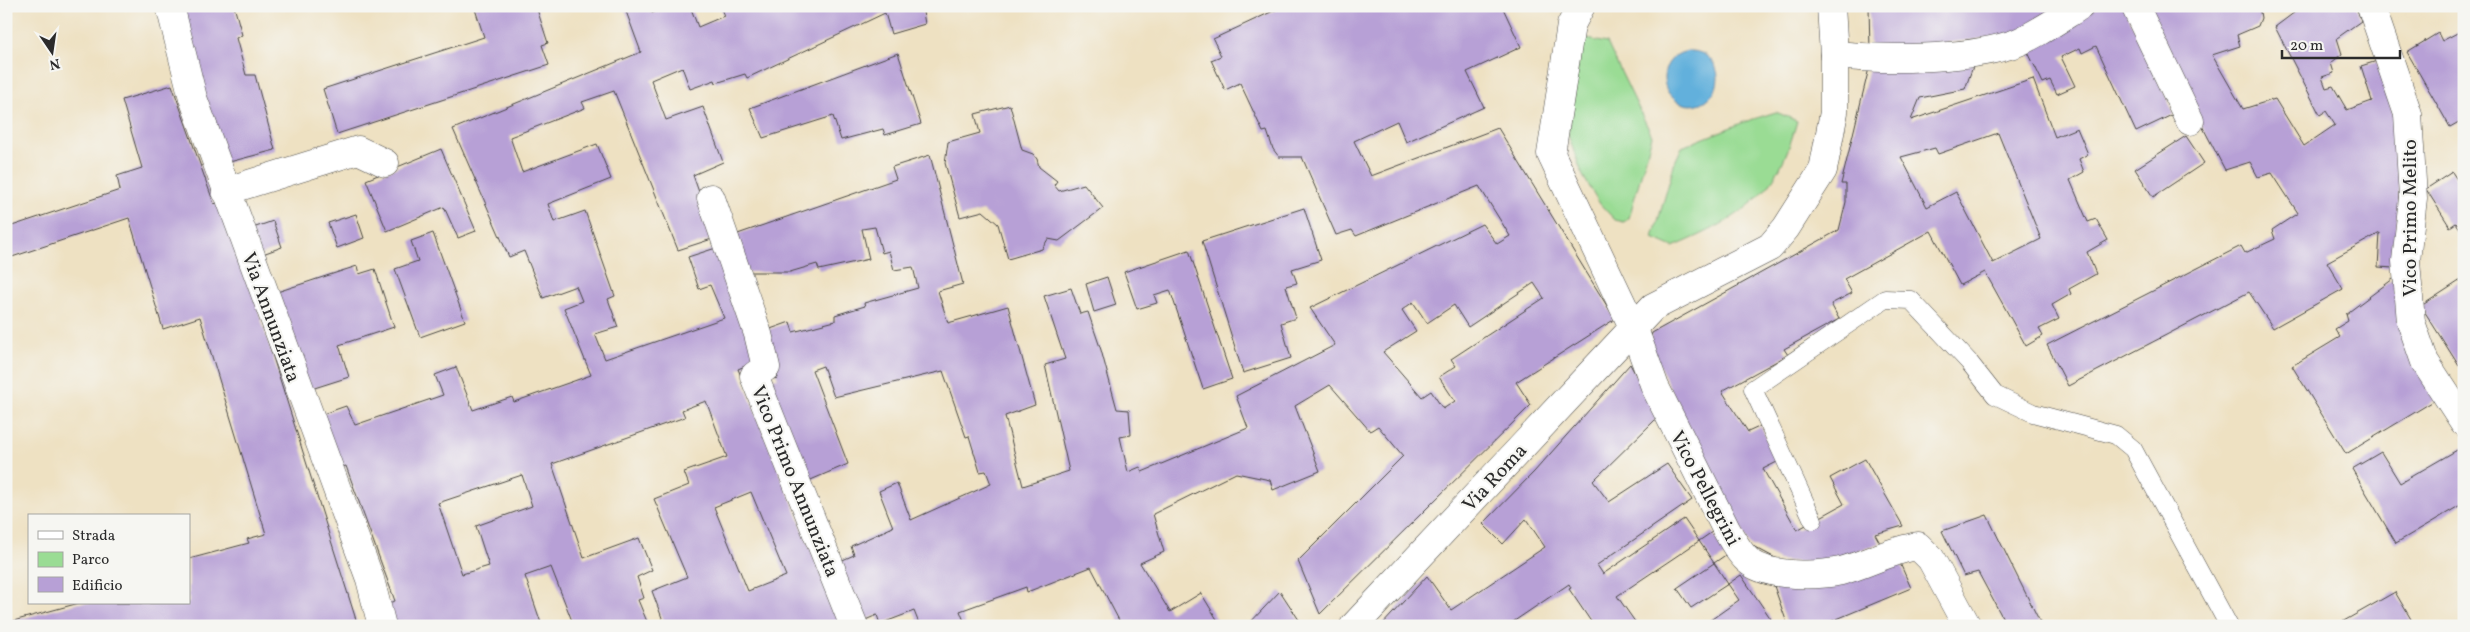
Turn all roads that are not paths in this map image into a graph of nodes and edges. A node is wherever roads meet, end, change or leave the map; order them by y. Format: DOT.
graph roads {
  1 [pos="170,6"];
  2 [pos="1581,6"];
  3 [pos="1832,6"];
  4 [pos="2080,6"];
  5 [pos="2135,6"];
  6 [pos="2371,6"];
  7 [pos="1834,55"];
  8 [pos="2190,121"];
  9 [pos="385,163"];
  10 [pos="226,191"];
  11 [pos="711,198"];
  12 [pos="1634,329"];
  13 [pos="2464,422"];
  14 [pos="1813,520"];
  15 [pos="382,626"];
  16 [pos="854,626"];
  17 [pos="1354,626"];
  18 [pos="1967,626"];
  19 [pos="2229,626"];
  1 -- 10 [label="street, Via Annunziata"];
  2 -- 12 [label="street, Vico Pellegrini"];
  3 -- 7 [label="street, Via Roma"];
  4 -- 7 [label="street"];
  5 -- 8 [label="street"];
  6 -- 13 [label="street, Vico Primo Melito"];
  7 -- 12 [label="street, Via Roma"];
  9 -- 10 [label="street"];
  10 -- 15 [label="street, Via Annunziata"];
  11 -- 16 [label="street, Vico Primo Annunziata"];
  12 -- 17 [label="street, Via Roma"];
  12 -- 18 [label="street, Vico Pellegrini"];
  14 -- 19 [label="lane"];
}
